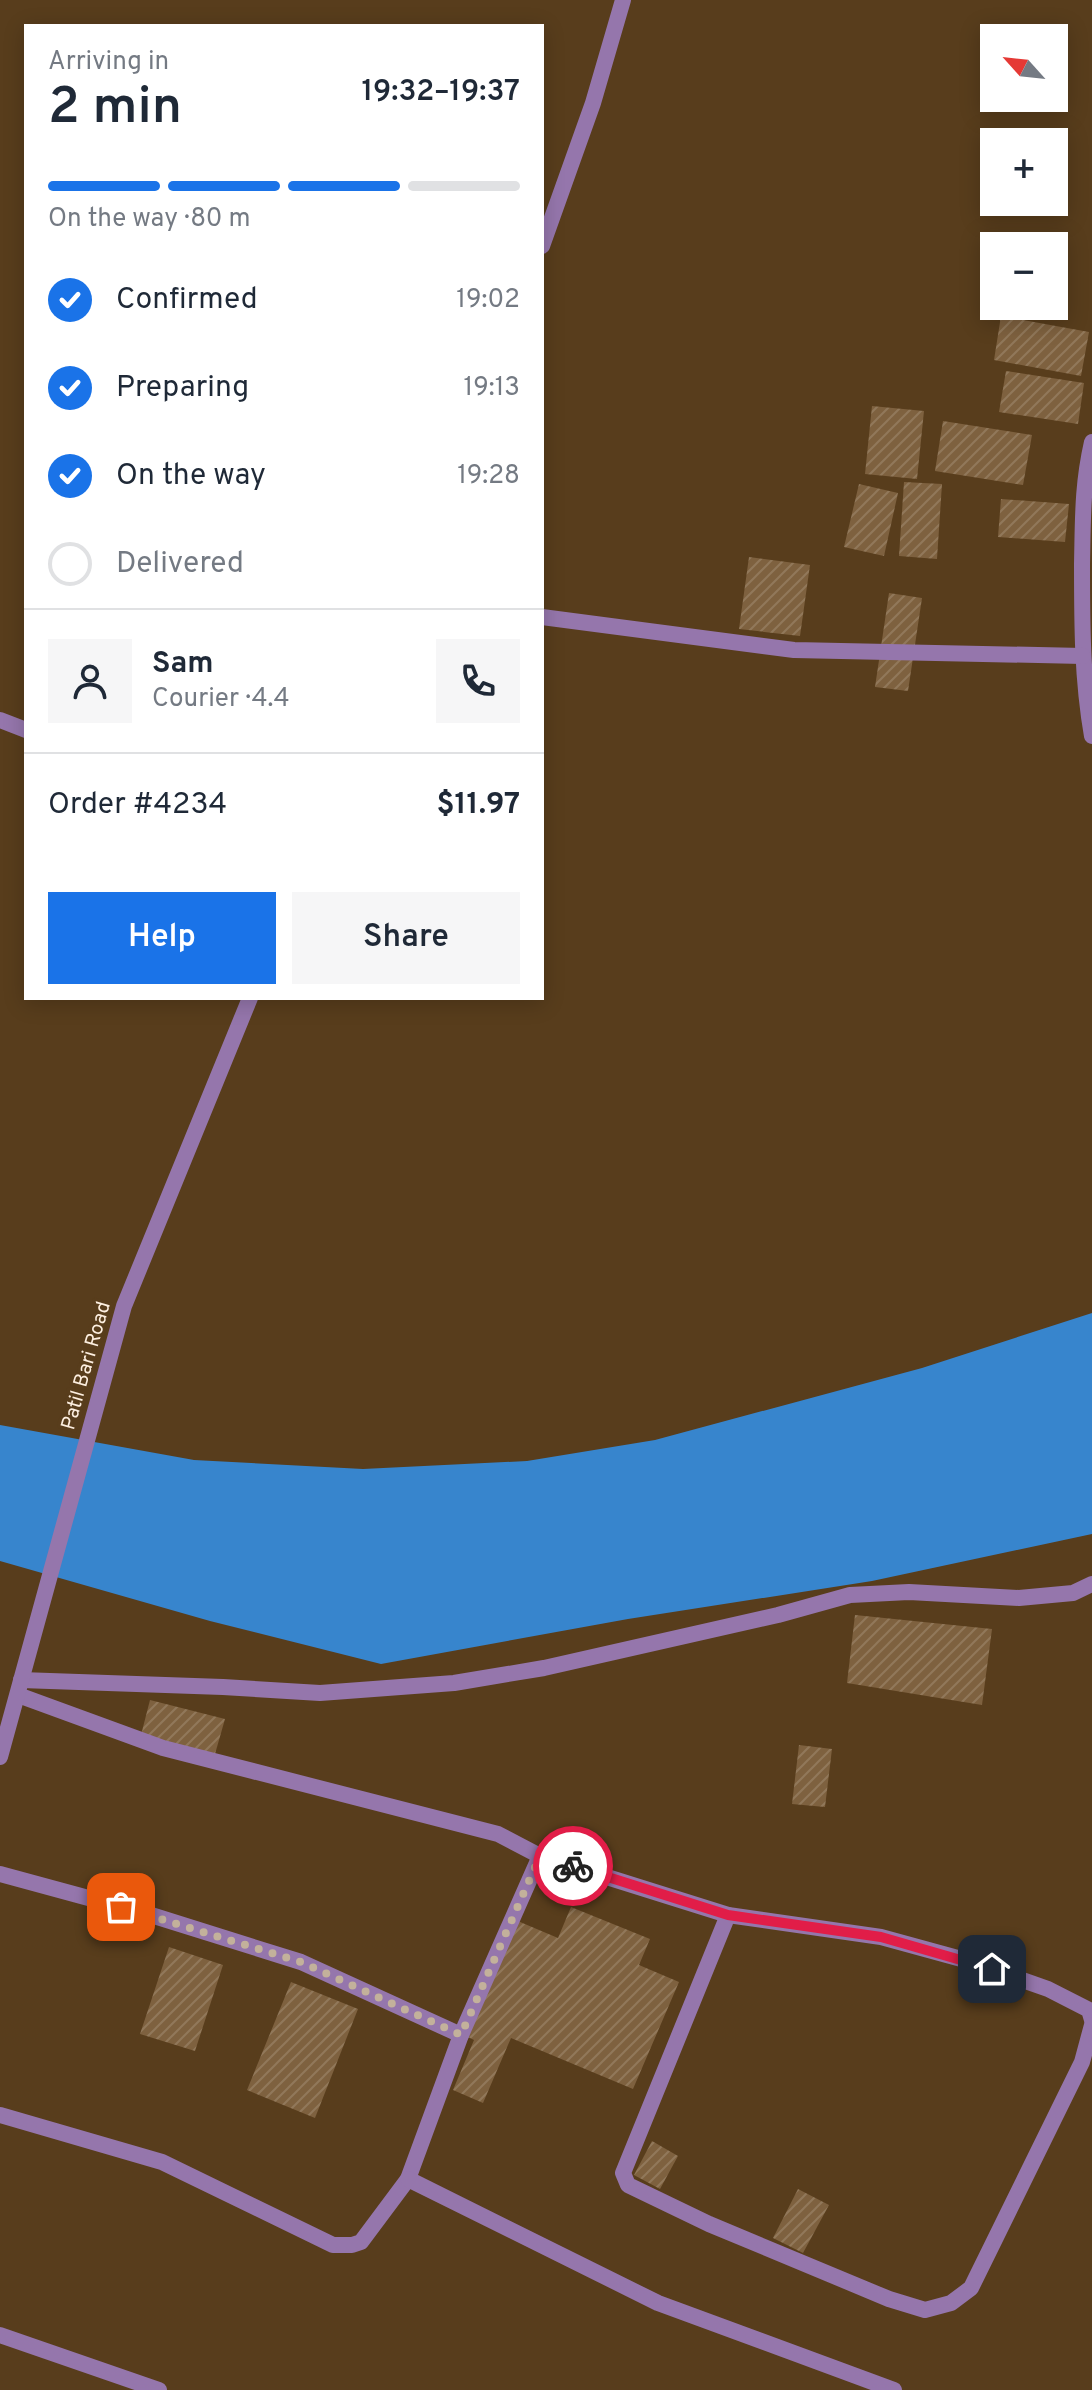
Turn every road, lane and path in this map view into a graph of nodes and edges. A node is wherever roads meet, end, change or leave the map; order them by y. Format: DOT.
graph roads {
  1 [pos="623,0"];
  2 [pos="544,240"];
  3 [pos="1092,442"];
  4 [pos="544,617"];
  5 [pos="1083,656"];
  6 [pos="0,720"];
  7 [pos="24,729"];
  8 [pos="1092,736"];
  9 [pos="249,1000"];
  10 [pos="1092,1584"];
  11 [pos="19,1688"];
  12 [pos="4,1728"];
  13 [pos="0,1757"];
  14 [pos="540,1856"];
  15 [pos="0,1874"];
  16 [pos="728,1915"];
  17 [pos="1092,2022"];
  18 [pos="461,2035"];
  19 [pos="0,2115"];
  20 [pos="408,2179"];
  21 [pos="0,2335"];
  22 [pos="159,2390"];
  23 [pos="894,2390"];
  1 -- 2 [label="street"];
  3 -- 5 [label="street"];
  4 -- 5 [label="street"];
  5 -- 8 [label="street"];
  6 -- 7 [label="street"];
  9 -- 11 [label="street, Patil Bari Road"];
  10 -- 11 [label="street"];
  11 -- 12 [label="street, Patil Bari Road"];
  11 -- 14 [label="street"];
  12 -- 13 [label="street, Patil Bari Road"];
  14 -- 16 [label="street"];
  14 -- 18 [label="street"];
  15 -- 18 [label="street"];
  16 -- 17 [label="street"];
  16 -- 17 [label="street"];
  18 -- 20 [label="street"];
  19 -- 20 [label="street"];
  20 -- 23 [label="street"];
  21 -- 22 [label="street"];
}
